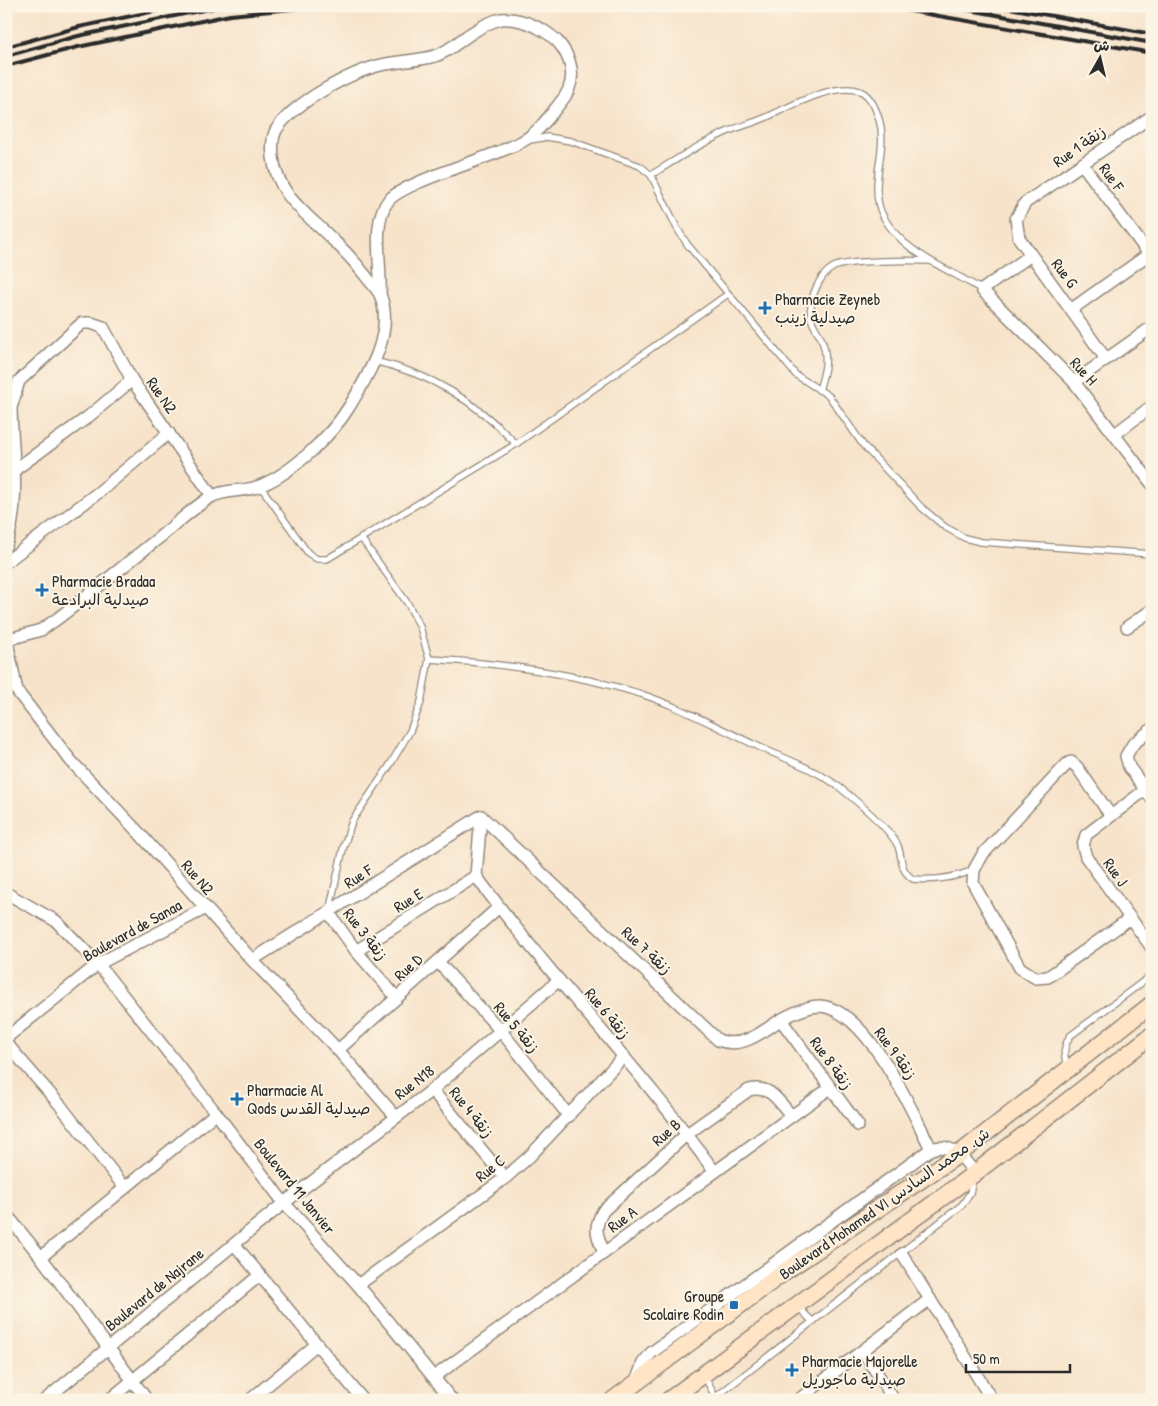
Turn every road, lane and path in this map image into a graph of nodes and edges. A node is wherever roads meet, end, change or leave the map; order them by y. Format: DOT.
graph roads {
  1 [pos="1152,116"];
  2 [pos="524,141"];
  3 [pos="1082,164"];
  4 [pos="651,175"];
  5 [pos="1025,203"];
  6 [pos="1031,255"];
  7 [pos="1151,255"];
  8 [pos="931,261"];
  9 [pos="982,290"];
  10 [pos="728,294"];
  11 [pos="380,295"];
  12 [pos="1072,309"];
  13 [pos="1152,327"];
  14 [pos="1106,360"];
  15 [pos="374,361"];
  16 [pos="132,380"];
  17 [pos="1074,382"];
  18 [pos="819,390"];
  19 [pos="1152,406"];
  20 [pos="169,433"];
  21 [pos="1114,434"];
  22 [pos="516,444"];
  23 [pos="13,471"];
  24 [pos="1152,483"];
  25 [pos="261,486"];
  26 [pos="212,496"];
  27 [pos="361,538"];
  28 [pos="6,545"];
  29 [pos="1152,554"];
  30 [pos="6,562"];
  31 [pos="1152,610"];
  32 [pos="1127,627"];
  33 [pos="7,639"];
  34 [pos="429,658"];
  35 [pos="1152,729"];
  36 [pos="1149,794"];
  37 [pos="481,816"];
  38 [pos="1111,816"];
  39 [pos="974,870"];
  40 [pos="476,876"];
  41 [pos="6,893"];
  42 [pos="499,907"];
  43 [pos="204,909"];
  44 [pos="329,913"];
  45 [pos="1129,919"];
  46 [pos="1152,948"];
  47 [pos="356,951"];
  48 [pos="252,960"];
  49 [pos="438,962"];
  50 [pos="98,964"];
  51 [pos="1152,975"];
  52 [pos="559,980"];
  53 [pos="397,998"];
  54 [pos="1152,1004"];
  55 [pos="808,1007"];
  56 [pos="781,1020"];
  57 [pos="501,1031"];
  58 [pos="1152,1035"];
  59 [pos="6,1038"];
  60 [pos="6,1043"];
  61 [pos="338,1050"];
  62 [pos="624,1056"];
  63 [pos="1068,1070"];
  64 [pos="830,1088"];
  65 [pos="432,1090"];
  66 [pos="216,1113"];
  67 [pos="791,1115"];
  68 [pos="569,1116"];
  69 [pos="396,1117"];
  70 [pos="858,1125"];
  71 [pos="687,1134"];
  72 [pos="931,1149"];
  73 [pos="959,1154"];
  74 [pos="714,1171"];
  75 [pos="975,1173"];
  76 [pos="505,1178"];
  77 [pos="125,1188"];
  78 [pos="284,1203"];
  79 [pos="6,1214"];
  80 [pos="235,1245"];
  81 [pos="604,1254"];
  82 [pos="902,1254"];
  83 [pos="41,1257"];
  84 [pos="783,1264"];
  85 [pos="260,1275"];
  86 [pos="358,1285"];
  87 [pos="930,1299"];
  88 [pos="796,1305"];
  89 [pos="813,1322"];
  90 [pos="317,1344"];
  91 [pos="107,1348"];
  92 [pos="862,1351"];
  93 [pos="704,1375"];
  94 [pos="434,1377"];
  95 [pos="132,1381"];
  96 [pos="714,1398"];
  97 [pos="45,1400"];
  98 [pos="109,1400"];
  99 [pos="147,1400"];
  100 [pos="250,1400"];
  101 [pos="362,1400"];
  102 [pos="452,1400"];
  103 [pos="613,1400"];
  104 [pos="669,1400"];
  105 [pos="798,1400"];
  106 [pos="894,1400"];
  107 [pos="992,1400"];
  1 -- 3 [label="street, Rue 1 زنقة"];
  2 -- 4 [label="lane"];
  2 -- 11 [label="street"];
  2 -- 11 [label="street"];
  3 -- 5 [label="street, Rue 1 زنقة"];
  3 -- 7 [label="street, Rue F"];
  4 -- 8 [label="lane"];
  4 -- 10 [label="lane"];
  5 -- 6 [label="street, Rue G"];
  6 -- 9 [label="street"];
  6 -- 12 [label="street, Rue G"];
  7 -- 12 [label="street"];
  8 -- 9 [label="lane"];
  8 -- 18 [label="lane"];
  9 -- 17 [label="street, Rue H"];
  10 -- 18 [label="lane"];
  10 -- 22 [label="lane"];
  11 -- 15 [label="street"];
  12 -- 14 [label="street, Rue G"];
  13 -- 14 [label="street"];
  14 -- 17 [label="street"];
  15 -- 22 [label="lane"];
  15 -- 25 [label="street"];
  16 -- 20 [label="street, Rue N2"];
  16 -- 23 [label="street"];
  16 -- 23 [label="street, Rue N2"];
  17 -- 21 [label="street, Rue H"];
  18 -- 29 [label="lane"];
  19 -- 21 [label="street"];
  20 -- 26 [label="street, Rue N2"];
  20 -- 30 [label="street"];
  21 -- 24 [label="street, Rue H"];
  22 -- 27 [label="lane"];
  23 -- 28 [label="street, Rue N2"];
  25 -- 26 [label="street"];
  25 -- 27 [label="lane"];
  26 -- 33 [label="street, Rue N2"];
  27 -- 34 [label="lane"];
  31 -- 32 [label="street"];
  33 -- 43 [label="street, Rue N2"];
  34 -- 39 [label="lane"];
  34 -- 44 [label="lane"];
  35 -- 36 [label="street"];
  36 -- 38 [label="street"];
  37 -- 40 [label="street"];
  37 -- 44 [label="street, Rue F"];
  37 -- 56 [label="street, Rue 7 زنقة"];
  38 -- 39 [label="street"];
  38 -- 45 [label="street, Rue J"];
  39 -- 45 [label="street"];
  40 -- 42 [label="street, Rue 6 زنقة"];
  40 -- 47 [label="street, Rue E"];
  41 -- 50 [label="street, Boulevard 11 Janvier"];
  42 -- 49 [label="street, Rue D"];
  42 -- 52 [label="street, Rue 6 زنقة"];
  43 -- 48 [label="street, Rue N2"];
  43 -- 50 [label="street, Boulevard de Sanaa"];
  44 -- 47 [label="street, Rue 3 زنقة"];
  44 -- 48 [label="street, Rue F"];
  45 -- 46 [label="street, Rue J"];
  47 -- 53 [label="street, Rue 3 زنقة"];
  48 -- 61 [label="street, Rue N2"];
  49 -- 53 [label="street, Rue D"];
  49 -- 57 [label="street, Rue 5 زنقة"];
  50 -- 59 [label="street, Boulevard de Sanaa"];
  50 -- 66 [label="street, Boulevard 11 Janvier"];
  51 -- 63 [label="lane"];
  52 -- 57 [label="street, Rue N18"];
  52 -- 62 [label="street, Rue 6 زنقة"];
  53 -- 61 [label="street, Rue D"];
  54 -- 63 [label="main road, Boulevard Mohamed VI ش. محمد السادس"];
  55 -- 56 [label="street, Rue 7 زنقة"];
  55 -- 72 [label="street, Rue 9 زنقة"];
  56 -- 64 [label="street, Rue 8 زنقة"];
  57 -- 65 [label="street, Rue N18"];
  57 -- 68 [label="street, Rue 5 زنقة"];
  58 -- 75 [label="main road, Boulevard Mohamed VI ش. محمد السادس"];
  60 -- 77 [label="street"];
  61 -- 69 [label="street, Rue N2"];
  62 -- 68 [label="street, Rue C"];
  62 -- 71 [label="street, Rue 6 زنقة"];
  63 -- 73 [label="main road, Boulevard Mohamed VI ش. محمد السادس"];
  64 -- 67 [label="street, Rue A"];
  64 -- 70 [label="street, Rue 8 زنقة"];
  65 -- 69 [label="street, Rue N18"];
  65 -- 76 [label="street, Rue 4 زنقة"];
  66 -- 77 [label="street"];
  66 -- 78 [label="street, Boulevard 11 Janvier"];
  67 -- 71 [label="street, Rue B"];
  67 -- 74 [label="street, Rue A"];
  68 -- 76 [label="street, Rue C"];
  69 -- 78 [label="street, Rue N18"];
  71 -- 74 [label="street, Rue 6 زنقة"];
  71 -- 81 [label="street, Rue B"];
  72 -- 73 [label="street"];
  72 -- 84 [label="street"];
  73 -- 75 [label="street"];
  73 -- 84 [label="main road, Boulevard Mohamed VI ش. محمد السادس"];
  74 -- 81 [label="street, Rue A"];
  75 -- 82 [label="lane"];
  75 -- 88 [label="main road, Boulevard Mohamed VI ش. محمد السادس"];
  76 -- 86 [label="street, Rue C"];
  77 -- 83 [label="street"];
  78 -- 80 [label="street, Boulevard de Najrane"];
  78 -- 86 [label="street, Boulevard 11 Janvier"];
  79 -- 83 [label="street"];
  80 -- 85 [label="street"];
  80 -- 91 [label="street, Boulevard de Najrane"];
  81 -- 94 [label="street, Rue A"];
  82 -- 87 [label="street"];
  82 -- 89 [label="lane"];
  83 -- 91 [label="street"];
  84 -- 103 [label="main road, Boulevard Mohamed VI ش. محمد السادس"];
  85 -- 90 [label="street"];
  85 -- 95 [label="street"];
  86 -- 94 [label="street, Boulevard 11 Janvier"];
  87 -- 92 [label="street"];
  87 -- 107 [label="street"];
  88 -- 89 [label="lane"];
  88 -- 93 [label="main road, Boulevard Mohamed VI ش. محمد السادس"];
  89 -- 96 [label="lane"];
  90 -- 100 [label="street"];
  90 -- 101 [label="street"];
  91 -- 95 [label="street"];
  91 -- 97 [label="street, Boulevard de Najrane"];
  92 -- 105 [label="street"];
  92 -- 106 [label="street"];
  93 -- 96 [label="lane"];
  93 -- 104 [label="main road, Boulevard Mohamed VI ش. محمد السادس"];
  94 -- 102 [label="street, Boulevard 11 Janvier"];
  95 -- 98 [label="street"];
  95 -- 99 [label="street"];
}
